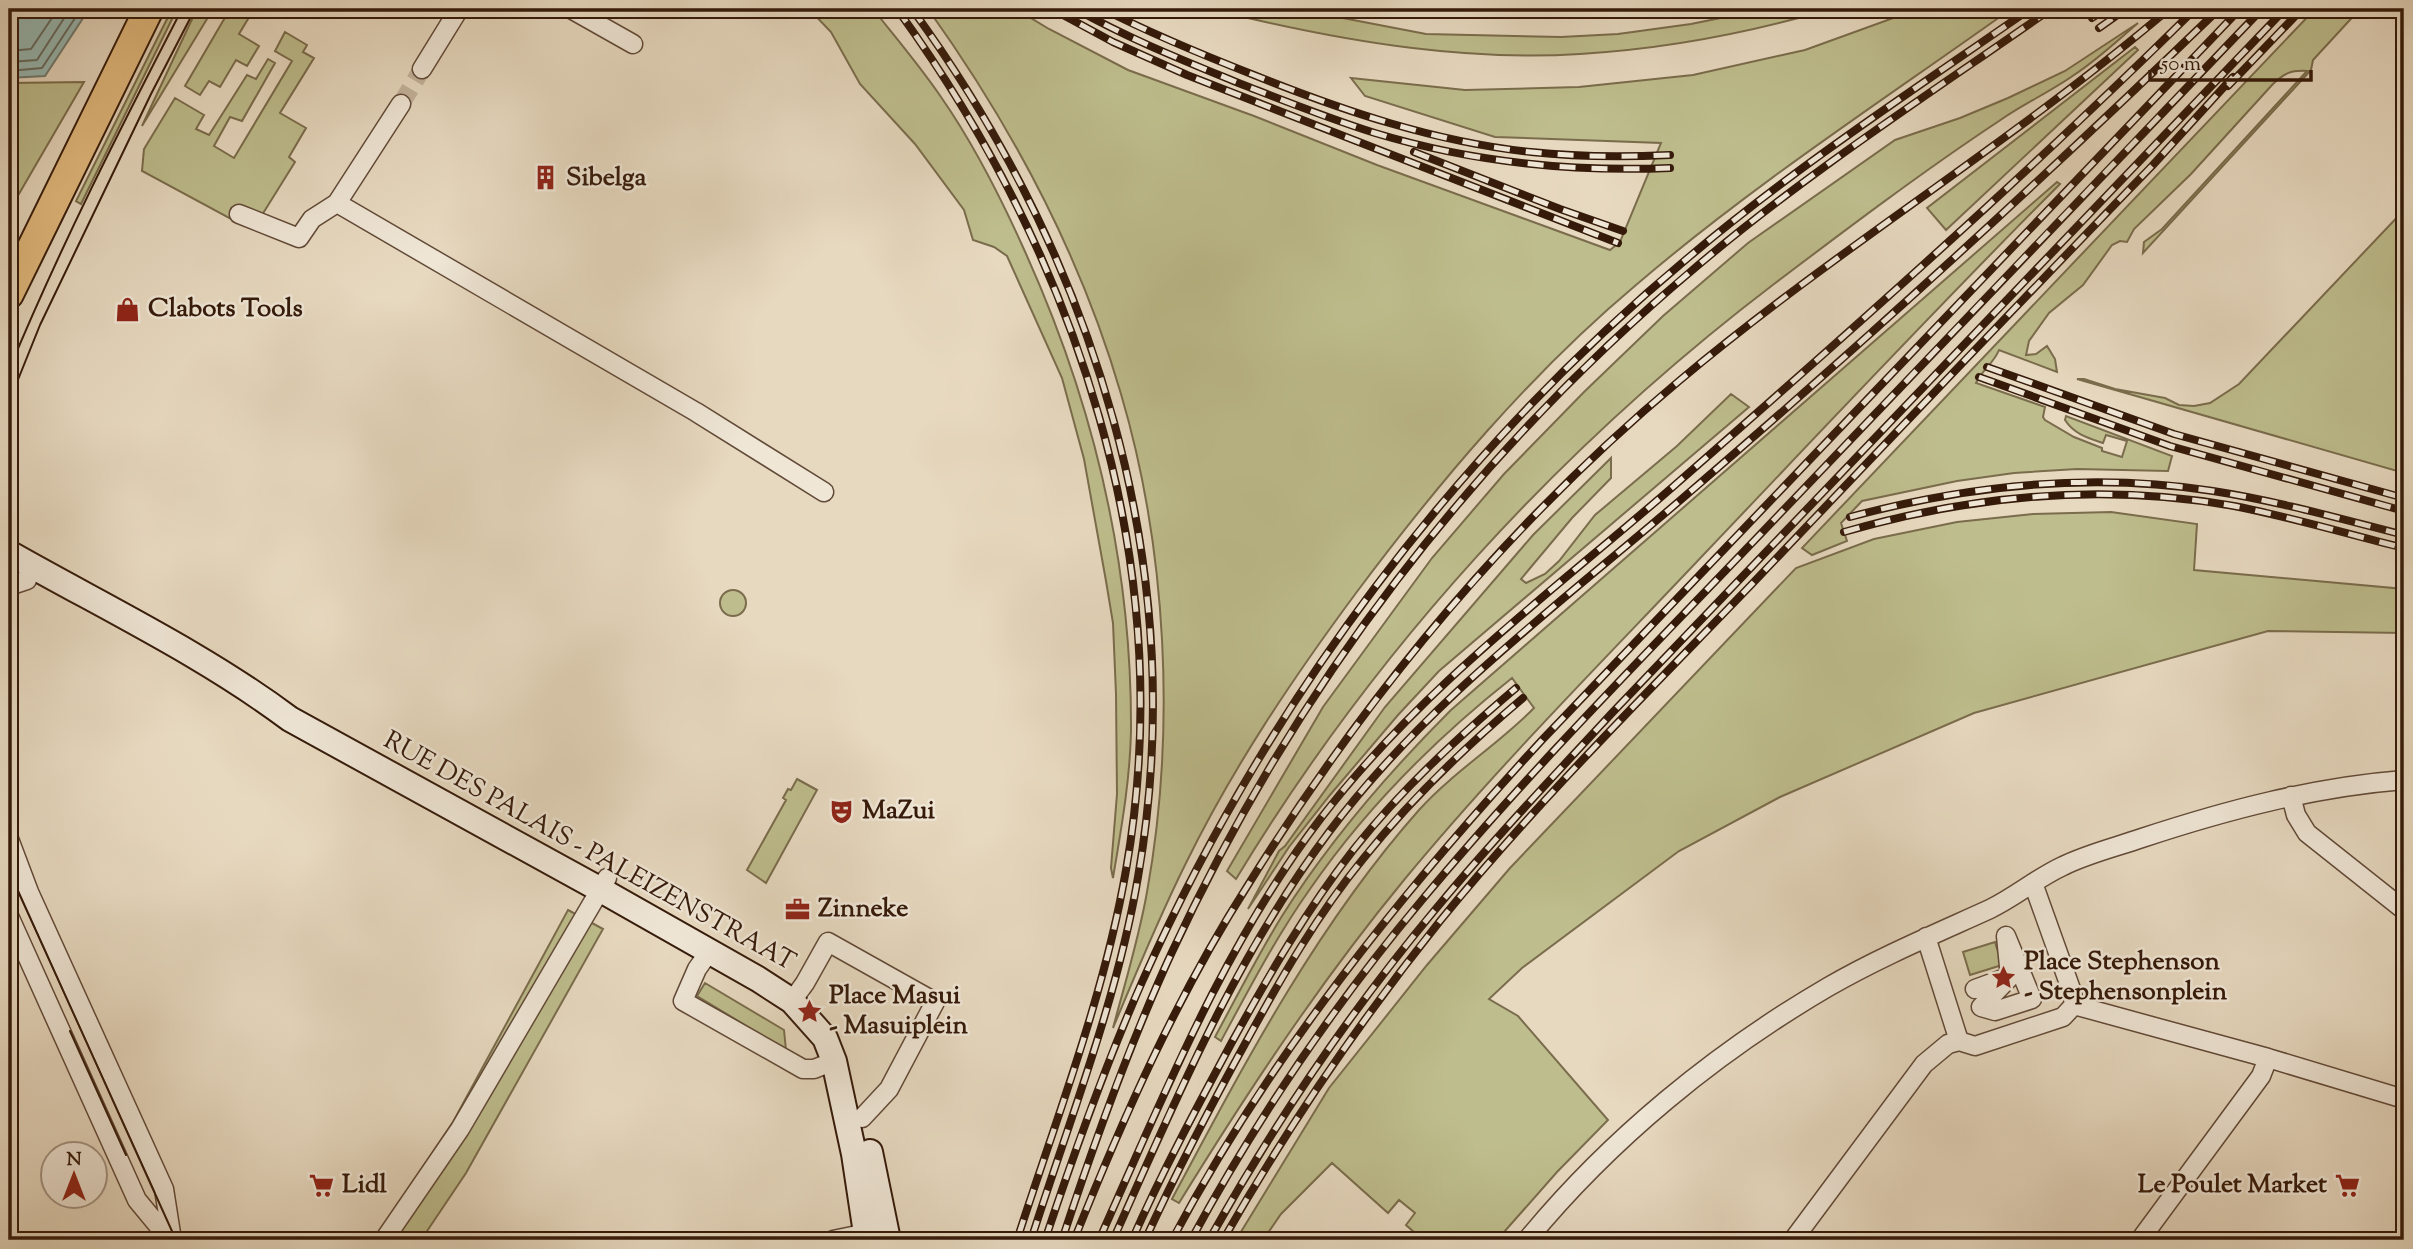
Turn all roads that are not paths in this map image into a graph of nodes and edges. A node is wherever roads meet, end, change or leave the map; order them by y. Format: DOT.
graph roads {
  1 [pos="149,9"];
  2 [pos="459,9"];
  3 [pos="571,9"];
  4 [pos="634,44"];
  5 [pos="422,69"];
  6 [pos="401,104"];
  7 [pos="337,203"];
  8 [pos="239,214"];
  9 [pos="9,294"];
  10 [pos="824,492"];
  11 [pos="9,553"];
  12 [pos="15,579"];
  13 [pos="290,719"];
  14 [pos="2404,780"];
  15 [pos="2291,796"];
  16 [pos="9,839"];
  17 [pos="2033,883"];
  18 [pos="604,884"];
  19 [pos="2404,910"];
  20 [pos="9,916"];
  21 [pos="1926,937"];
  22 [pos="709,952"];
  23 [pos="2016,974"];
  24 [pos="1975,989"];
  25 [pos="792,1001"];
  26 [pos="2074,1005"];
  27 [pos="1959,1041"];
  28 [pos="2268,1058"];
  29 [pos="834,1061"];
  30 [pos="2404,1098"];
  31 [pos="862,1118"];
  32 [pos="876,1238"];
  33 [pos="171,1240"];
  34 [pos="384,1240"];
  35 [pos="833,1240"];
  36 [pos="1527,1240"];
  37 [pos="1793,1240"];
  38 [pos="2140,1240"];
  1 -- 9 [label="main road"];
  2 -- 5 [label="street"];
  3 -- 4 [label="street"];
  6 -- 7 [label="street"];
  7 -- 8 [label="street"];
  7 -- 10 [label="street"];
  11 -- 13 [label="main road, RUE DES PALAIS - PALEIZENSTRAAT"];
  12 -- 13 [label="main road, RUE DES PALAIS - PALEIZENSTRAAT"];
  13 -- 18 [label="main road, RUE DES PALAIS - PALEIZENSTRAAT"];
  14 -- 15 [label="street"];
  15 -- 17 [label="street"];
  15 -- 19 [label="street"];
  16 -- 33 [label="street"];
  17 -- 21 [label="street"];
  17 -- 26 [label="street"];
  18 -- 22 [label="main road, RUE DES PALAIS - PALEIZENSTRAAT"];
  18 -- 34 [label="street"];
  20 -- 33 [label="street"];
  21 -- 27 [label="street"];
  21 -- 36 [label="street"];
  22 -- 25 [label="main road, RUE DES PALAIS - PALEIZENSTRAAT"];
  22 -- 29 [label="street"];
  23 -- 23 [label="street"];
  23 -- 24 [label="street"];
  25 -- 29 [label="main road, RUE DES PALAIS - PALEIZENSTRAAT"];
  25 -- 31 [label="street"];
  26 -- 27 [label="street"];
  26 -- 28 [label="street"];
  27 -- 37 [label="street"];
  28 -- 30 [label="street"];
  28 -- 38 [label="street"];
  29 -- 31 [label="main road, RUE DES PALAIS - PALEIZENSTRAAT"];
  29 -- 32 [label="main road, RUE DES PALAIS - PALEIZENSTRAAT"];
  31 -- 32 [label="main road, RUE DES PALAIS - PALEIZENSTRAAT"];
  32 -- 35 [label="street"];
}
